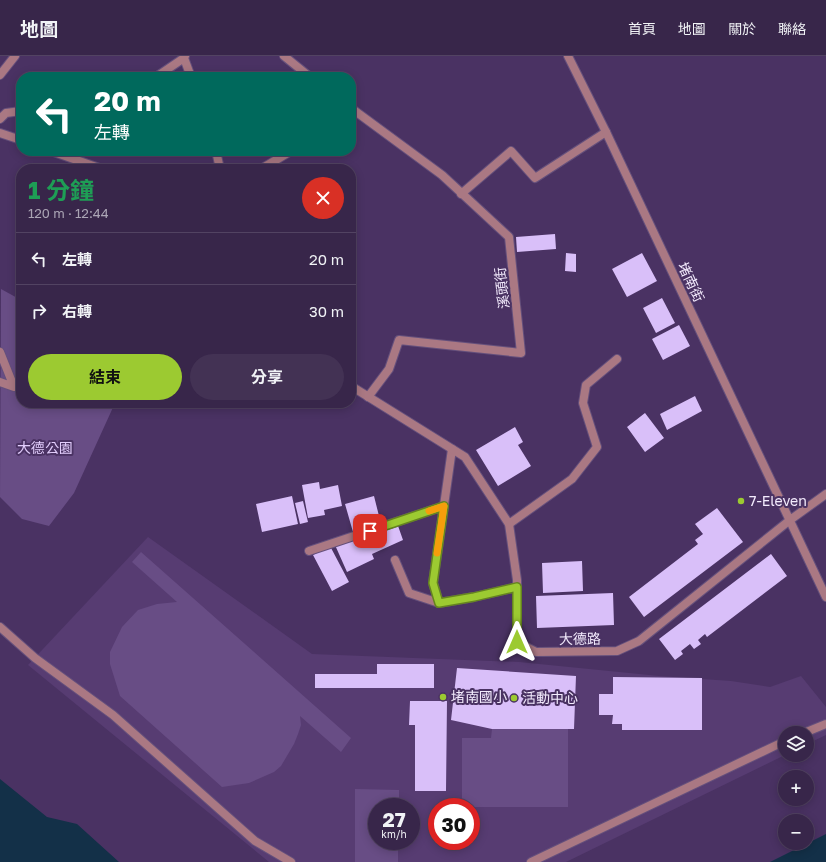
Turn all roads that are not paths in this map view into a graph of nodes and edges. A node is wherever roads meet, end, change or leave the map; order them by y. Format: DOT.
graph roads {
  1 [pos="15,56"];
  2 [pos="284,56"];
  3 [pos="568,56"];
  4 [pos="184,57"];
  5 [pos="163,72"];
  6 [pos="189,72"];
  7 [pos="304,72"];
  8 [pos="0,75"];
  9 [pos="16,112"];
  10 [pos="356,113"];
  11 [pos="0,119"];
  12 [pos="606,132"];
  13 [pos="0,133"];
  14 [pos="16,138"];
  15 [pos="65,156"];
  16 [pos="283,156"];
  17 [pos="88,164"];
  18 [pos="269,164"];
  19 [pos="461,194"];
  20 [pos="0,352"];
  21 [pos="617,359"];
  22 [pos="0,382"];
  23 [pos="356,389"];
  24 [pos="368,397"];
  25 [pos="452,449"];
  26 [pos="826,494"];
  27 [pos="444,506"];
  28 [pos="790,520"];
  29 [pos="509,524"];
  30 [pos="309,551"];
  31 [pos="395,560"];
  32 [pos="517,587"];
  33 [pos="826,597"];
  34 [pos="439,603"];
  35 [pos="0,628"];
  36 [pos="826,724"];
  37 [pos="814,729"];
  38 [pos="778,744"];
  39 [pos="291,862"];
  40 [pos="531,862"];
  1 -- 8 [label="street"];
  2 -- 7 [label="street"];
  3 -- 12 [label="street, 堵南街"];
  4 -- 5 [label="street"];
  4 -- 6 [label="street"];
  9 -- 11 [label="street"];
  10 -- 19 [label="street, 溪頭街"];
  12 -- 19 [label="street"];
  12 -- 28 [label="street, 堵南街"];
  13 -- 14 [label="street"];
  15 -- 17 [label="street"];
  16 -- 18 [label="street"];
  19 -- 24 [label="street, 溪頭街"];
  20 -- 22 [label="street"];
  21 -- 29 [label="street"];
  23 -- 24 [label="street, 大德路"];
  24 -- 25 [label="street, 大德路"];
  25 -- 27 [label="street"];
  25 -- 29 [label="street, 大德路"];
  26 -- 28 [label="street"];
  27 -- 30 [label="street"];
  27 -- 34 [label="street"];
  28 -- 32 [label="street, 大德路"];
  28 -- 33 [label="street, 堵南街"];
  29 -- 32 [label="street, 大德路"];
  31 -- 34 [label="street"];
  32 -- 34 [label="street"];
  35 -- 39 [label="street"];
  36 -- 37 [label="street"];
  38 -- 40 [label="street"];
}
